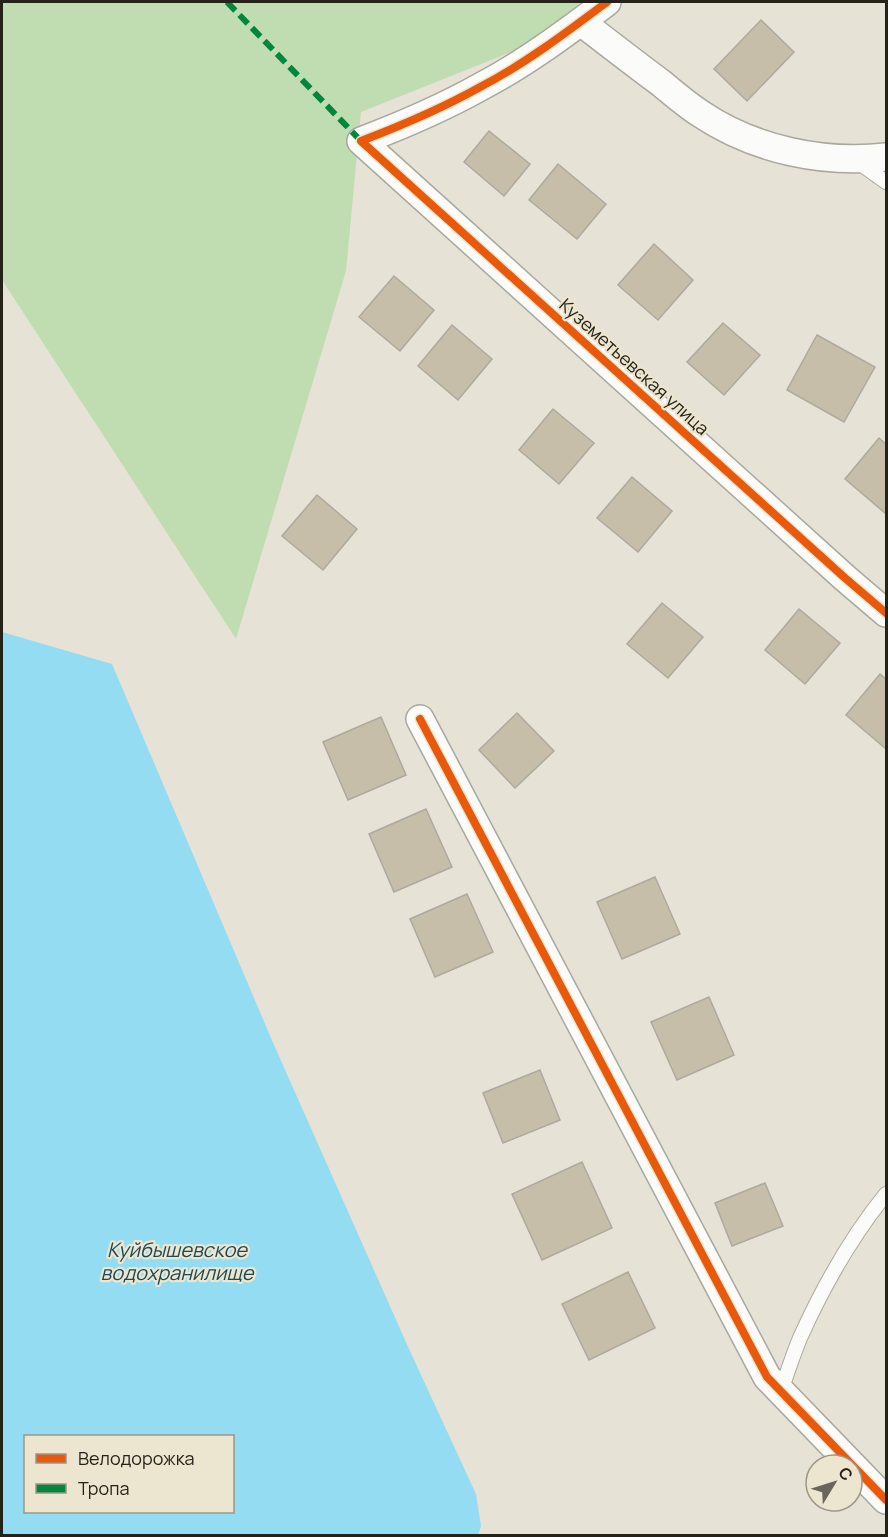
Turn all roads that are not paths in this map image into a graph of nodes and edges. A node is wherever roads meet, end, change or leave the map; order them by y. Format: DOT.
graph roads {
  1 [pos="607,2"];
  2 [pos="581,22"];
  3 [pos="886,157"];
  4 [pos="854,159"];
  5 [pos="886,182"];
  6 [pos="886,613"];
  7 [pos="420,719"];
  8 [pos="886,1194"];
  9 [pos="781,1391"];
  10 [pos="886,1500"];
  1 -- 2 [label="street"];
  2 -- 4 [label="street"];
  2 -- 6 [label="street, Куземетьевская улица"];
  3 -- 4 [label="street"];
  4 -- 5 [label="lane"];
  7 -- 9 [label="street"];
  8 -- 9 [label="lane"];
  9 -- 10 [label="street"];
}
